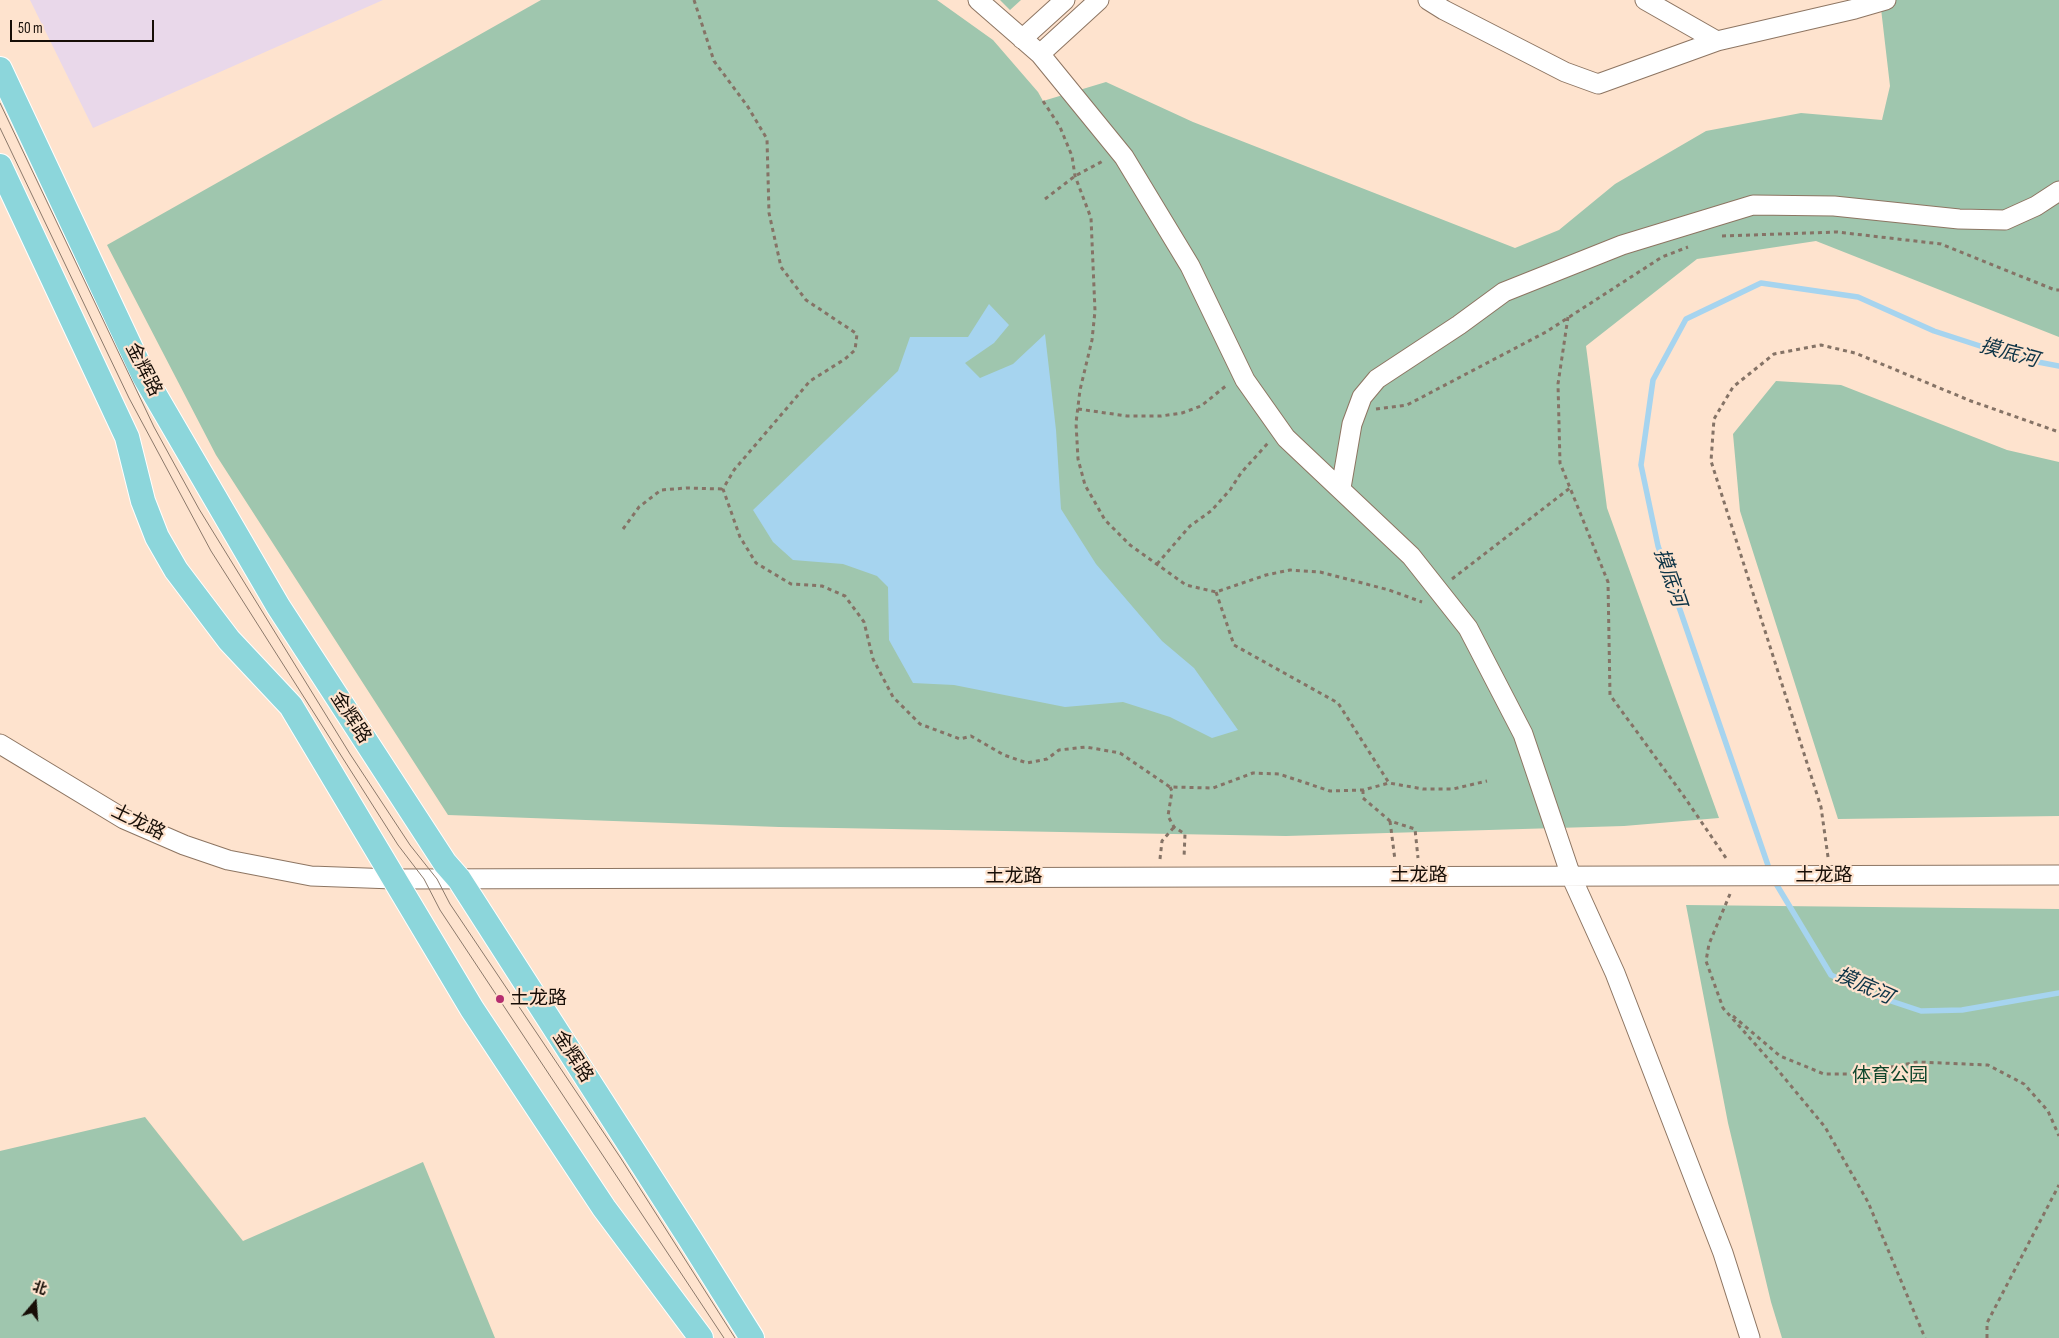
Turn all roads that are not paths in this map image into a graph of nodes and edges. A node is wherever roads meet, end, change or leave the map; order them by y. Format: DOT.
graph roads {
  1 [pos="978,0"];
  2 [pos="1065,0"];
  3 [pos="1099,0"];
  4 [pos="1428,0"];
  5 [pos="1645,0"];
  6 [pos="1878,1"];
  7 [pos="1022,39"];
  8 [pos="1717,41"];
  9 [pos="1040,54"];
  10 [pos="0,69"];
  11 [pos="0,166"];
  12 [pos="2059,191"];
  13 [pos="1341,488"];
  14 [pos="0,744"];
  15 [pos="2059,875"];
  16 [pos="1571,876"];
  17 [pos="393,879"];
  18 [pos="459,879"];
  19 [pos="701,1338"];
  20 [pos="752,1338"];
  21 [pos="1750,1338"];
  1 -- 7 [label="street"];
  2 -- 7 [label="street"];
  3 -- 9 [label="street"];
  4 -- 8 [label="street"];
  5 -- 8 [label="street"];
  6 -- 8 [label="street"];
  7 -- 9 [label="street"];
  9 -- 13 [label="street"];
  10 -- 18 [label="main road, 金辉路"];
  11 -- 17 [label="main road"];
  12 -- 13 [label="street"];
  13 -- 16 [label="street"];
  14 -- 17 [label="street, 土龙路"];
  15 -- 16 [label="street, 土龙路"];
  16 -- 18 [label="street, 土龙路"];
  16 -- 21 [label="street"];
  17 -- 18 [label="street, 土龙路"];
  17 -- 19 [label="main road"];
  18 -- 20 [label="main road, 金辉路"];
}
